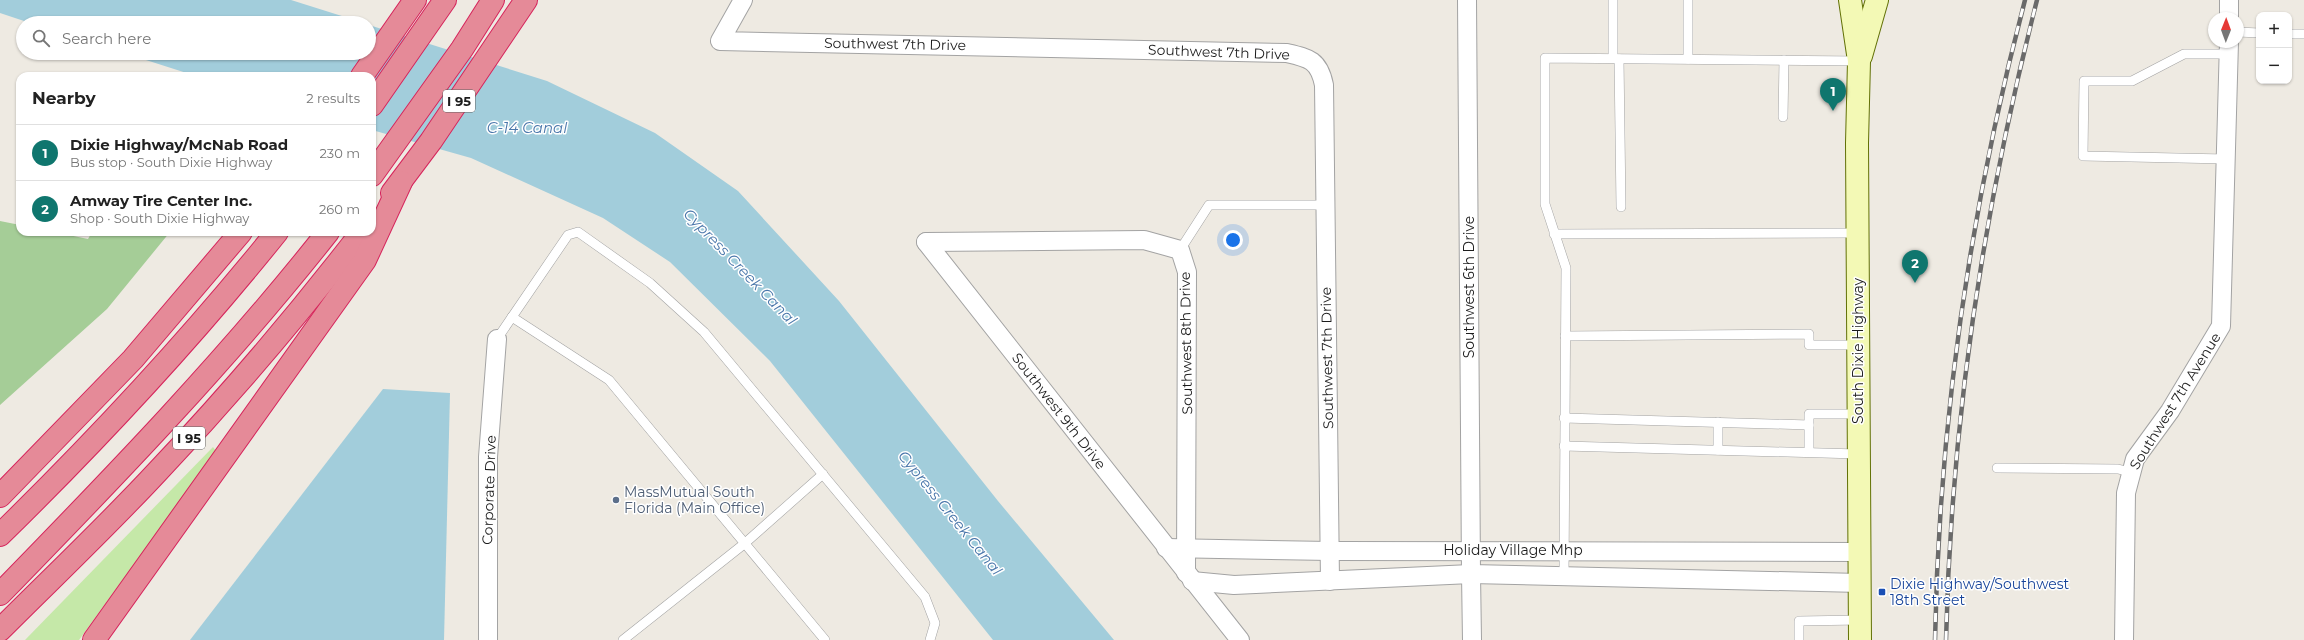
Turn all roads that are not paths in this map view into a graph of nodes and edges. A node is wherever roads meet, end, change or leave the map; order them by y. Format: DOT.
graph roads {
  1 [pos="415,0"];
  2 [pos="445,0"];
  3 [pos="743,0"];
  4 [pos="1467,0"];
  5 [pos="1613,0"];
  6 [pos="1688,0"];
  7 [pos="1850,0"];
  8 [pos="1877,0"];
  9 [pos="2229,0"];
  10 [pos="491,4"];
  11 [pos="520,9"];
  12 [pos="2229,12"];
  13 [pos="2244,32"];
  14 [pos="2256,33"];
  15 [pos="2292,34"];
  16 [pos="2304,34"];
  17 [pos="2229,48"];
  18 [pos="376,56"];
  19 [pos="1616,58"];
  20 [pos="1688,59"];
  21 [pos="373,60"];
  22 [pos="1784,60"];
  23 [pos="1860,61"];
  24 [pos="365,72"];
  25 [pos="376,99"];
  26 [pos="1784,117"];
  27 [pos="2226,159"];
  28 [pos="376,169"];
  29 [pos="401,182"];
  30 [pos="1324,205"];
  31 [pos="1621,207"];
  32 [pos="376,214"];
  33 [pos="1554,234"];
  34 [pos="1857,234"];
  35 [pos="238,236"];
  36 [pos="273,236"];
  37 [pos="325,236"];
  38 [pos="359,236"];
  39 [pos="1180,250"];
  40 [pos="512,317"];
  41 [pos="1565,336"];
  42 [pos="497,340"];
  43 [pos="1857,345"];
  44 [pos="1858,414"];
  45 [pos="1564,418"];
  46 [pos="1718,422"];
  47 [pos="1809,425"];
  48 [pos="1564,446"];
  49 [pos="1718,450"];
  50 [pos="1809,452"];
  51 [pos="1858,454"];
  52 [pos="1997,468"];
  53 [pos="2130,472"];
  54 [pos="823,474"];
  55 [pos="0,496"];
  56 [pos="0,535"];
  57 [pos="744,544"];
  58 [pos="1166,548"];
  59 [pos="1186,549"];
  60 [pos="1471,550"];
  61 [pos="1564,550"];
  62 [pos="1330,551"];
  63 [pos="1860,552"];
  64 [pos="1471,574"];
  65 [pos="1189,577"];
  66 [pos="1564,577"];
  67 [pos="1330,581"];
  68 [pos="1860,583"];
  69 [pos="0,594"];
  70 [pos="0,630"];
  71 [pos="1860,630"];
  72 [pos="94,640"];
  73 [pos="488,640"];
  74 [pos="623,640"];
  75 [pos="825,640"];
  76 [pos="930,640"];
  77 [pos="1240,640"];
  78 [pos="1472,640"];
  79 [pos="1799,640"];
  80 [pos="2124,640"];
  1 -- 18 [label="highway"];
  2 -- 25 [label="highway"];
  3 -- 30 [label="street, Southwest 7th Drive"];
  4 -- 60 [label="street, Southwest 6th Drive"];
  5 -- 19 [label="lane"];
  6 -- 20 [label="lane"];
  7 -- 23 [label="main road, South Dixie Highway"];
  8 -- 23 [label="main road, South Dixie Highway"];
  9 -- 12 [label="street"];
  10 -- 28 [label="highway"];
  11 -- 29 [label="highway, I 95"];
  13 -- 14 [label="lane"];
  15 -- 16 [label="lane"];
  17 -- 27 [label="street, Southwest 7th Avenue"];
  17 -- 27 [label="lane"];
  19 -- 20 [label="lane"];
  19 -- 31 [label="lane"];
  19 -- 33 [label="lane"];
  20 -- 22 [label="lane"];
  21 -- 24 [label="highway"];
  22 -- 23 [label="lane"];
  22 -- 26 [label="lane"];
  23 -- 34 [label="main road, South Dixie Highway"];
  27 -- 53 [label="street, Southwest 7th Avenue"];
  29 -- 32 [label="highway, I 95"];
  29 -- 72 [label="highway"];
  30 -- 39 [label="lane"];
  30 -- 62 [label="street, Southwest 7th Drive"];
  33 -- 34 [label="lane"];
  33 -- 41 [label="lane"];
  34 -- 43 [label="main road, South Dixie Highway"];
  35 -- 55 [label="highway"];
  36 -- 56 [label="highway"];
  37 -- 69 [label="highway"];
  38 -- 70 [label="highway, I 95"];
  39 -- 58 [label="street, Southwest 9th Drive"];
  39 -- 59 [label="street, Southwest 8th Drive"];
  40 -- 42 [label="lane"];
  40 -- 54 [label="lane"];
  40 -- 57 [label="lane"];
  41 -- 43 [label="lane"];
  41 -- 45 [label="lane"];
  42 -- 73 [label="street, Corporate Drive"];
  43 -- 44 [label="main road, South Dixie Highway"];
  44 -- 47 [label="lane"];
  44 -- 51 [label="main road, South Dixie Highway"];
  45 -- 46 [label="lane"];
  45 -- 48 [label="lane"];
  46 -- 47 [label="lane"];
  46 -- 49 [label="lane"];
  47 -- 50 [label="lane"];
  48 -- 49 [label="lane"];
  48 -- 61 [label="lane"];
  49 -- 50 [label="lane"];
  50 -- 51 [label="lane"];
  51 -- 63 [label="main road, South Dixie Highway"];
  52 -- 53 [label="lane"];
  53 -- 80 [label="street, Southwest 7th Avenue"];
  54 -- 57 [label="lane"];
  54 -- 76 [label="lane"];
  57 -- 74 [label="lane"];
  57 -- 75 [label="lane"];
  58 -- 59 [label="street, Holiday Village Mhp"];
  58 -- 65 [label="street, Southwest 9th Drive"];
  59 -- 62 [label="street, Holiday Village Mhp"];
  59 -- 65 [label="street, Southwest 8th Drive"];
  60 -- 61 [label="street, Holiday Village Mhp"];
  60 -- 62 [label="street, Holiday Village Mhp"];
  60 -- 64 [label="street, Southwest 6th Drive"];
  61 -- 63 [label="street, Holiday Village Mhp"];
  61 -- 66 [label="lane"];
  62 -- 67 [label="street, Southwest 7th Drive"];
  63 -- 68 [label="main road, South Dixie Highway"];
  64 -- 66 [label="street, Holiday Village Mhp"];
  64 -- 67 [label="street, Holiday Village Mhp"];
  64 -- 78 [label="street, Holiday Village Mhp"];
  65 -- 67 [label="street, Holiday Village Mhp"];
  65 -- 77 [label="street"];
  66 -- 68 [label="street, Holiday Village Mhp"];
  68 -- 71 [label="main road, South Dixie Highway"];
  71 -- 79 [label="lane"];
}
